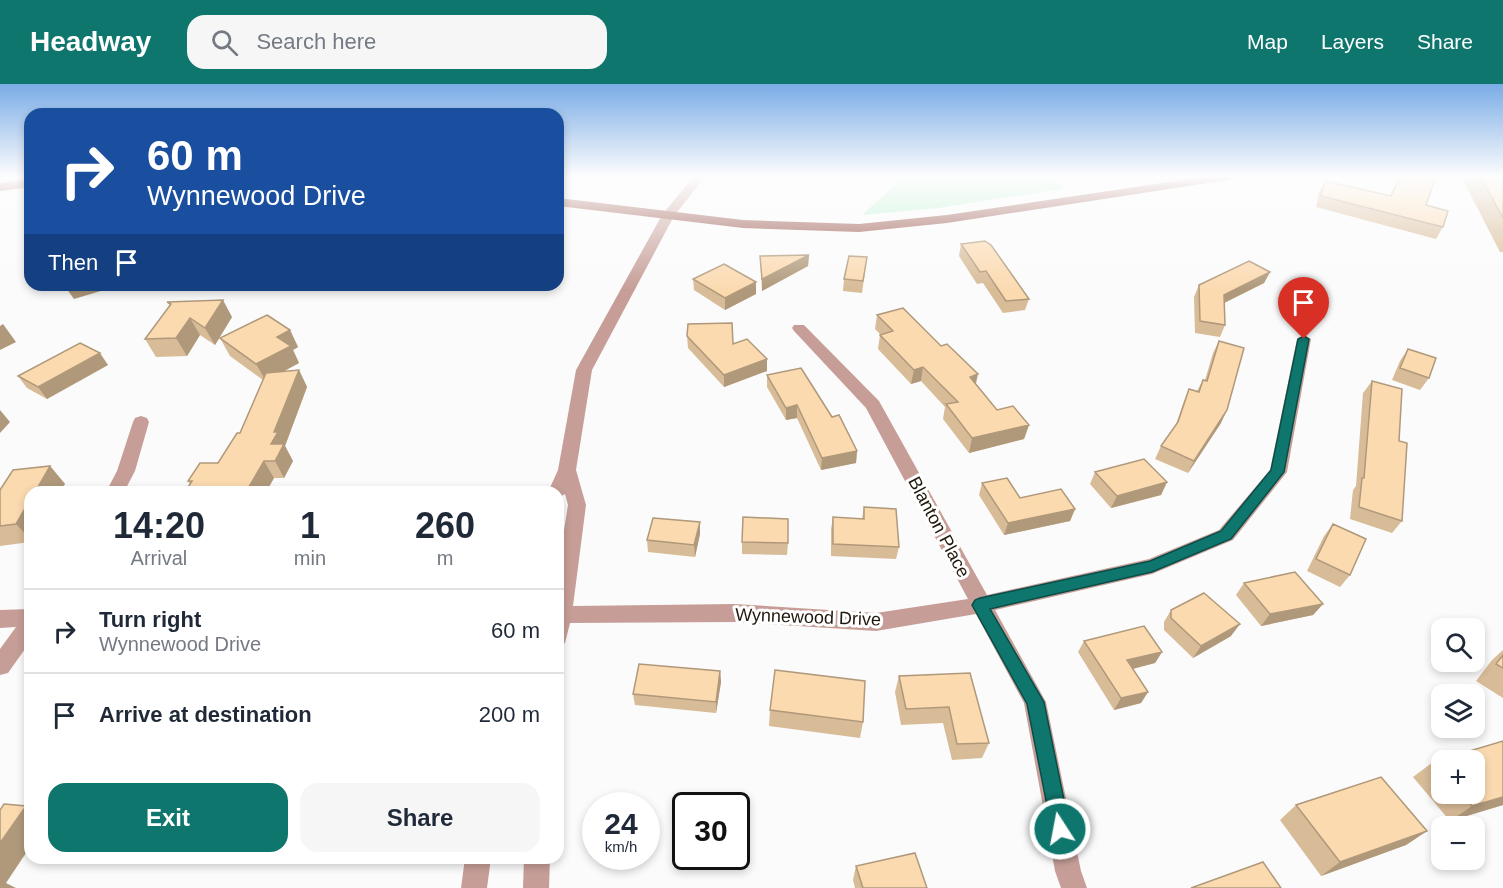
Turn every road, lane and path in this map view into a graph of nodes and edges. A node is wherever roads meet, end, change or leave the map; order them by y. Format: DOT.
graph roads {
  1 [pos="664,215"];
  2 [pos="668,215"];
  3 [pos="977,215"];
  4 [pos="799,328"];
  5 [pos="1304,339"];
  6 [pos="141,422"];
  7 [pos="567,470"];
  8 [pos="118,486"];
  9 [pos="560,486"];
  10 [pos="564,589"];
  11 [pos="980,605"];
  12 [pos="564,615"];
  13 [pos="24,618"];
  14 [pos="0,619"];
  15 [pos="24,633"];
  16 [pos="0,666"];
  17 [pos="477,864"];
  18 [pos="537,864"];
  19 [pos="474,888"];
  20 [pos="536,888"];
  21 [pos="1074,888"];
  1 -- 2 [label="main road"];
  2 -- 3 [label="main road"];
  2 -- 7 [label="street"];
  4 -- 11 [label="street, Blanton Place"];
  5 -- 11 [label="street, Wynnewood Drive"];
  6 -- 8 [label="street"];
  7 -- 9 [label="street"];
  7 -- 10 [label="street"];
  11 -- 12 [label="street, Wynnewood Drive"];
  11 -- 21 [label="street, Blanton Place"];
  13 -- 14 [label="street"];
  15 -- 16 [label="street"];
  17 -- 19 [label="street"];
  18 -- 20 [label="street"];
}
